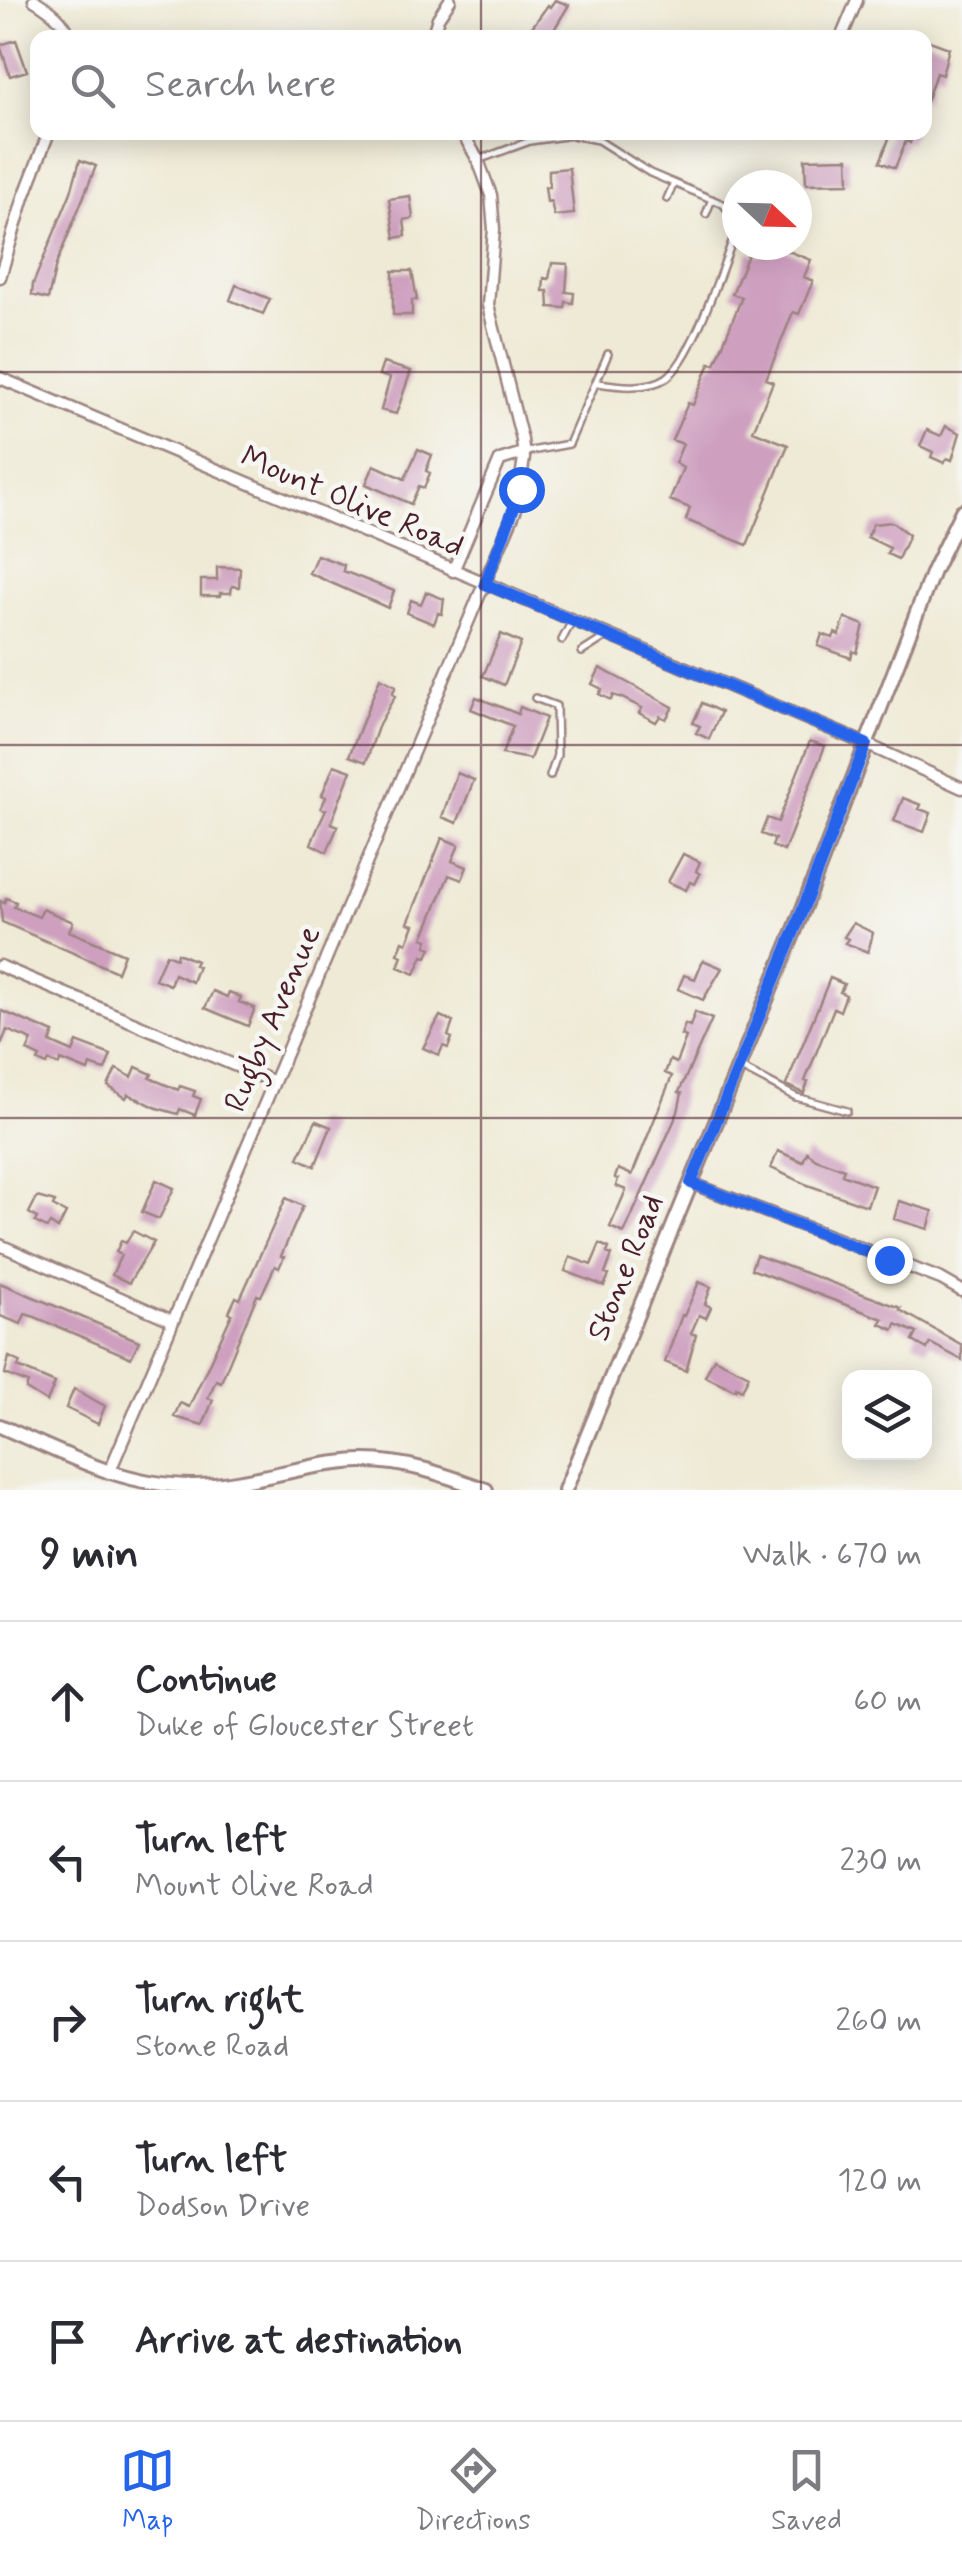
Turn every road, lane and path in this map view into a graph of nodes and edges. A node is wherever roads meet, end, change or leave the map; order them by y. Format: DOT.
graph roads {
  1 [pos="34,0"];
  2 [pos="450,0"];
  3 [pos="857,0"];
  4 [pos="68,30"];
  5 [pos="434,30"];
  6 [pos="844,30"];
  7 [pos="46,140"];
  8 [pos="467,140"];
  9 [pos="530,140"];
  10 [pos="598,140"];
  11 [pos="478,160"];
  12 [pos="674,183"];
  13 [pos="668,199"];
  14 [pos="712,199"];
  15 [pos="706,214"];
  16 [pos="0,277"];
  17 [pos="608,354"];
  18 [pos="0,378"];
  19 [pos="598,384"];
  20 [pos="523,453"];
  21 [pos="962,511"];
  22 [pos="453,571"];
  23 [pos="485,584"];
  24 [pos="572,621"];
  25 [pos="607,636"];
  26 [pos="562,640"];
  27 [pos="582,652"];
  28 [pos="535,698"];
  29 [pos="866,744"];
  30 [pos="550,776"];
  31 [pos="962,788"];
  32 [pos="0,966"];
  33 [pos="738,1067"];
  34 [pos="274,1082"];
  35 [pos="847,1111"];
  36 [pos="691,1183"];
  37 [pos="0,1246"];
  38 [pos="962,1291"];
  39 [pos="173,1321"];
  40 [pos="0,1426"];
  41 [pos="109,1473"];
  42 [pos="486,1490"];
  43 [pos="565,1490"];
  1 -- 4 [label="street"];
  2 -- 5 [label="street"];
  3 -- 6 [label="street"];
  7 -- 16 [label="street"];
  8 -- 11 [label="street"];
  9 -- 11 [label="lane"];
  10 -- 12 [label="lane"];
  11 -- 20 [label="street"];
  12 -- 13 [label="lane"];
  12 -- 14 [label="lane"];
  14 -- 15 [label="lane"];
  14 -- 19 [label="lane"];
  17 -- 19 [label="lane"];
  18 -- 22 [label="street, Mount Olive Road"];
  19 -- 20 [label="lane"];
  20 -- 22 [label="street"];
  20 -- 23 [label="street, Rugby Avenue"];
  21 -- 29 [label="street, Stone Road"];
  22 -- 23 [label="street, Mount Olive Road"];
  23 -- 24 [label="street, Mount Olive Road"];
  23 -- 34 [label="street, Rugby Avenue"];
  24 -- 25 [label="street, Mount Olive Road"];
  24 -- 26 [label="lane"];
  25 -- 27 [label="lane"];
  25 -- 29 [label="street, Mount Olive Road"];
  28 -- 30 [label="lane"];
  29 -- 31 [label="street, Mount Olive Road"];
  29 -- 33 [label="street, Stone Road"];
  32 -- 34 [label="street"];
  33 -- 35 [label="lane"];
  33 -- 36 [label="street, Stone Road"];
  34 -- 39 [label="street, Rugby Avenue"];
  36 -- 38 [label="street"];
  36 -- 43 [label="street, Stone Road"];
  37 -- 39 [label="street"];
  39 -- 41 [label="street, Rugby Avenue"];
  40 -- 41 [label="street"];
  41 -- 42 [label="street"];
}
